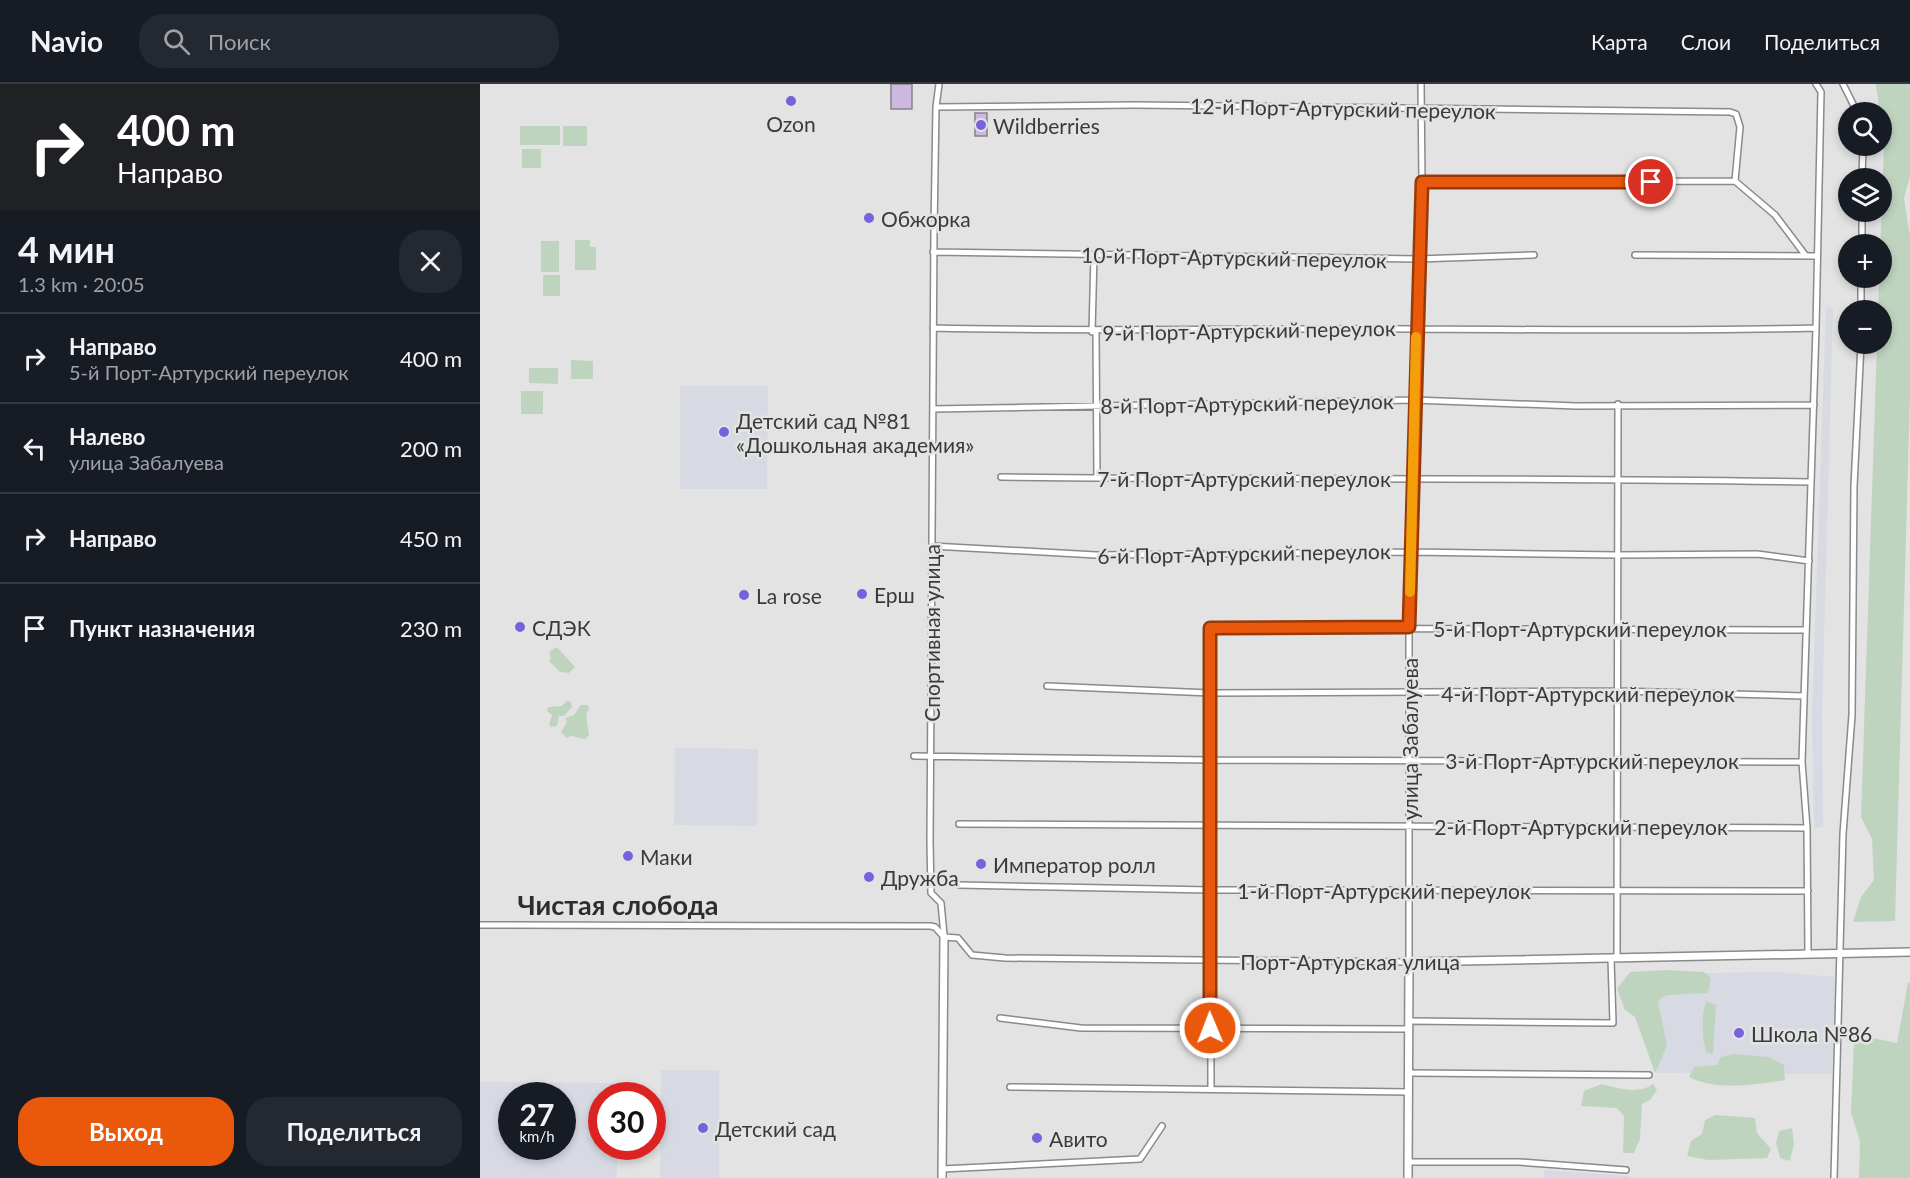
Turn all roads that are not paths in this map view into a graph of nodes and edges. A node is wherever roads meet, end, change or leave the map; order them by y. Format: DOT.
graph roads {
  1 [pos="939,84"];
  2 [pos="1421,84"];
  3 [pos="1816,84"];
  4 [pos="1843,84"];
  5 [pos="1852,102"];
  6 [pos="936,107"];
  7 [pos="1422,109"];
  8 [pos="1735,181"];
  9 [pos="1422,182"];
  10 [pos="933,252"];
  11 [pos="1094,255"];
  12 [pos="1534,255"];
  13 [pos="1635,255"];
  14 [pos="1806,256"];
  15 [pos="1817,256"];
  16 [pos="1418,259"];
  17 [pos="933,328"];
  18 [pos="1816,328"];
  19 [pos="1417,329"];
  20 [pos="1094,332"];
  21 [pos="1861,354"];
  22 [pos="1414,400"];
  23 [pos="1618,404"];
  24 [pos="1097,405"];
  25 [pos="1814,405"];
  26 [pos="933,409"];
  27 [pos="1000,477"];
  28 [pos="1412,477"];
  29 [pos="1097,478"];
  30 [pos="1618,478"];
  31 [pos="1811,482"];
  32 [pos="932,546"];
  33 [pos="1412,552"];
  34 [pos="1618,555"];
  35 [pos="1809,561"];
  36 [pos="1409,627"];
  37 [pos="1617,628"];
  38 [pos="1806,630"];
  39 [pos="1047,686"];
  40 [pos="1618,691"];
  41 [pos="1210,693"];
  42 [pos="1409,693"];
  43 [pos="1804,696"];
  44 [pos="914,756"];
  45 [pos="931,756"];
  46 [pos="1210,760"];
  47 [pos="1410,760"];
  48 [pos="1617,760"];
  49 [pos="1802,762"];
  50 [pos="959,824"];
  51 [pos="1617,825"];
  52 [pos="1410,826"];
  53 [pos="1210,827"];
  54 [pos="1807,828"];
  55 [pos="959,885"];
  56 [pos="1210,890"];
  57 [pos="1410,891"];
  58 [pos="1617,891"];
  59 [pos="1808,891"];
  60 [pos="480,925"];
  61 [pos="944,937"];
  62 [pos="1910,952"];
  63 [pos="1841,953"];
  64 [pos="1808,954"];
  65 [pos="1614,958"];
  66 [pos="1209,961"];
  67 [pos="1410,962"];
  68 [pos="1000,1018"];
  69 [pos="1409,1025"];
  70 [pos="1210,1028"];
  71 [pos="1409,1073"];
  72 [pos="1649,1075"];
  73 [pos="1010,1088"];
  74 [pos="1211,1089"];
  75 [pos="1409,1092"];
  76 [pos="1162,1126"];
  77 [pos="1408,1162"];
  78 [pos="942,1169"];
  79 [pos="1626,1170"];
  80 [pos="942,1178"];
  81 [pos="1408,1178"];
  82 [pos="1834,1178"];
  1 -- 6 [label="street, Спортивная улица"];
  2 -- 7 [label="street, улица Забалуева"];
  3 -- 15 [label="street"];
  4 -- 5 [label="street"];
  6 -- 7 [label="street, 12-й Порт-Артурский переулок"];
  6 -- 10 [label="street, Спортивная улица"];
  7 -- 8 [label="street, 12-й Порт-Артурский переулок"];
  7 -- 9 [label="street, улица Забалуева"];
  8 -- 9 [label="street"];
  8 -- 14 [label="street"];
  9 -- 16 [label="street, улица Забалуева"];
  10 -- 11 [label="street, 10-й Порт-Артурский переулок"];
  10 -- 17 [label="street, Спортивная улица"];
  11 -- 16 [label="street, 10-й Порт-Артурский переулок"];
  11 -- 20 [label="street"];
  12 -- 16 [label="street, 10-й Порт-Артурский переулок"];
  13 -- 14 [label="street"];
  14 -- 15 [label="street"];
  15 -- 18 [label="street"];
  16 -- 19 [label="street, улица Забалуева"];
  17 -- 20 [label="street, 9-й Порт-Артурский переулок"];
  17 -- 26 [label="street, Спортивная улица"];
  18 -- 19 [label="street, 9-й Порт-Артурский переулок"];
  18 -- 25 [label="street"];
  19 -- 20 [label="street, 9-й Порт-Артурский переулок"];
  19 -- 22 [label="street, улица Забалуева"];
  20 -- 24 [label="street"];
  21 -- 63 [label="street"];
  22 -- 23 [label="street, 8-й Порт-Артурский переулок"];
  22 -- 24 [label="street, 8-й Порт-Артурский переулок"];
  22 -- 28 [label="street, улица Забалуева"];
  23 -- 25 [label="street, 8-й Порт-Артурский переулок"];
  23 -- 30 [label="street"];
  24 -- 26 [label="street, 8-й Порт-Артурский переулок"];
  24 -- 29 [label="street"];
  25 -- 31 [label="street"];
  26 -- 32 [label="street, Спортивная улица"];
  27 -- 29 [label="street, 7-й Порт-Артурский переулок"];
  28 -- 29 [label="street, 7-й Порт-Артурский переулок"];
  28 -- 30 [label="street, 7-й Порт-Артурский переулок"];
  28 -- 33 [label="street, улица Забалуева"];
  30 -- 31 [label="street, 7-й Порт-Артурский переулок"];
  30 -- 34 [label="street"];
  31 -- 35 [label="street"];
  32 -- 33 [label="street, 6-й Порт-Артурский переулок"];
  32 -- 45 [label="street, Спортивная улица"];
  33 -- 34 [label="street, 6-й Порт-Артурский переулок"];
  33 -- 36 [label="street, улица Забалуева"];
  34 -- 35 [label="street, 6-й Порт-Артурский переулок"];
  34 -- 37 [label="street"];
  35 -- 38 [label="street"];
  36 -- 37 [label="street, 5-й Порт-Артурский переулок"];
  36 -- 41 [label="street, 5-й Порт-Артурский переулок"];
  36 -- 42 [label="street, улица Забалуева"];
  37 -- 38 [label="street, 5-й Порт-Артурский переулок"];
  37 -- 40 [label="street"];
  38 -- 43 [label="street"];
  39 -- 41 [label="street, 4-й Порт-Артурский переулок"];
  40 -- 42 [label="street, 4-й Порт-Артурский переулок"];
  40 -- 43 [label="street, 4-й Порт-Артурский переулок"];
  40 -- 48 [label="street"];
  41 -- 42 [label="street, 4-й Порт-Артурский переулок"];
  41 -- 46 [label="street"];
  42 -- 47 [label="street, улица Забалуева"];
  43 -- 49 [label="street"];
  44 -- 45 [label="street, 3-й Порт-Артурский переулок"];
  45 -- 46 [label="street, 3-й Порт-Артурский переулок"];
  45 -- 61 [label="street, Спортивная улица"];
  46 -- 47 [label="street, 3-й Порт-Артурский переулок"];
  46 -- 53 [label="street"];
  47 -- 48 [label="street, 3-й Порт-Артурский переулок"];
  47 -- 52 [label="street, улица Забалуева"];
  48 -- 49 [label="street, 3-й Порт-Артурский переулок"];
  48 -- 51 [label="street"];
  49 -- 54 [label="street"];
  50 -- 53 [label="street, 2-й Порт-Артурский переулок"];
  51 -- 52 [label="street, 2-й Порт-Артурский переулок"];
  51 -- 54 [label="street, 2-й Порт-Артурский переулок"];
  51 -- 58 [label="street"];
  52 -- 53 [label="street, 2-й Порт-Артурский переулок"];
  52 -- 57 [label="street, улица Забалуева"];
  53 -- 56 [label="street"];
  54 -- 59 [label="street"];
  55 -- 56 [label="street, 1-й Порт-Артурский переулок"];
  56 -- 57 [label="street, 1-й Порт-Артурский переулок"];
  56 -- 66 [label="street"];
  57 -- 58 [label="street, 1-й Порт-Артурский переулок"];
  57 -- 67 [label="street, улица Забалуева"];
  58 -- 59 [label="street, 1-й Порт-Артурский переулок"];
  58 -- 65 [label="street"];
  59 -- 64 [label="street"];
  60 -- 61 [label="street, Порт-Артурская улица"];
  61 -- 66 [label="street, Порт-Артурская улица"];
  61 -- 78 [label="street, Спортивная улица"];
  62 -- 63 [label="street, Порт-Артурская улица"];
  63 -- 64 [label="street, Порт-Артурская улица"];
  63 -- 82 [label="street"];
  64 -- 65 [label="street, Порт-Артурская улица"];
  65 -- 67 [label="street, Порт-Артурская улица"];
  65 -- 69 [label="street"];
  66 -- 67 [label="street, Порт-Артурская улица"];
  66 -- 70 [label="street"];
  67 -- 69 [label="street, улица Забалуева"];
  68 -- 70 [label="street"];
  69 -- 70 [label="street"];
  69 -- 71 [label="street, улица Забалуева"];
  70 -- 74 [label="street"];
  71 -- 72 [label="street"];
  71 -- 75 [label="street, улица Забалуева"];
  73 -- 74 [label="street"];
  74 -- 75 [label="street"];
  75 -- 77 [label="street, улица Забалуева"];
  76 -- 78 [label="street"];
  77 -- 79 [label="street"];
  77 -- 81 [label="street, улица Забалуева"];
  78 -- 80 [label="street, Спортивная улица"];
}
